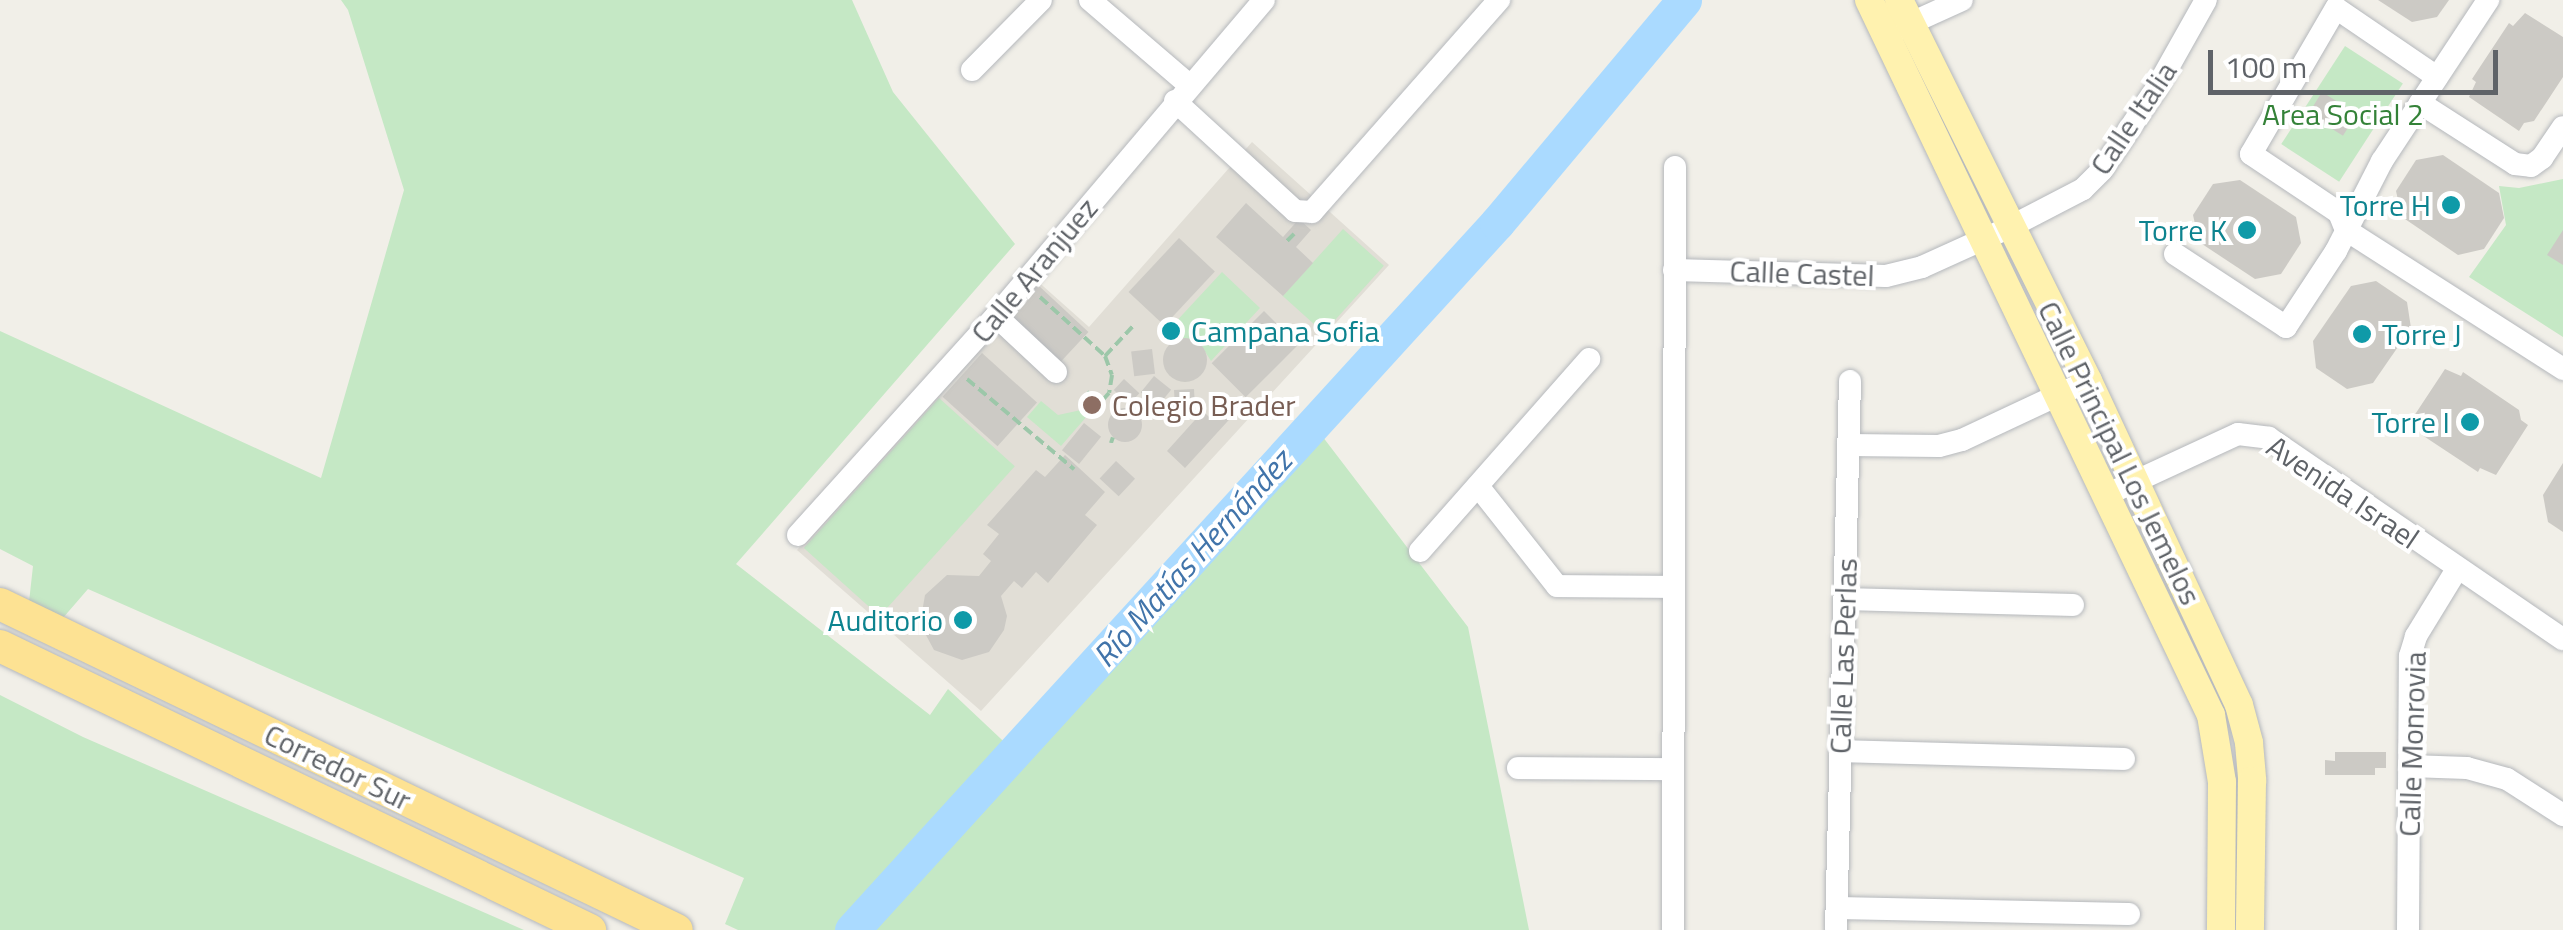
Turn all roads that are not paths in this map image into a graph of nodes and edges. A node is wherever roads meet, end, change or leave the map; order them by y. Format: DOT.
graph roads {
  1 [pos="1041,0"];
  2 [pos="1090,0"];
  3 [pos="1264,0"];
  4 [pos="1500,0"];
  5 [pos="1869,0"];
  6 [pos="1962,0"];
  7 [pos="2206,0"];
  8 [pos="2488,0"];
  9 [pos="1899,20"];
  10 [pos="972,70"];
  11 [pos="2437,77"];
  12 [pos="1182,93"];
  13 [pos="2420,103"];
  14 [pos="2563,127"];
  15 [pos="1675,167"];
  16 [pos="2010,227"];
  17 [pos="2346,230"];
  18 [pos="1983,239"];
  19 [pos="2175,254"];
  20 [pos="1674,270"];
  21 [pos="996,316"];
  22 [pos="1590,359"];
  23 [pos="2563,369"];
  24 [pos="1056,372"];
  25 [pos="1850,381"];
  26 [pos="2088,381"];
  27 [pos="2059,395"];
  28 [pos="1848,445"];
  29 [pos="2136,480"];
  30 [pos="1478,486"];
  31 [pos="2108,494"];
  32 [pos="798,535"];
  33 [pos="1420,551"];
  34 [pos="2457,569"];
  35 [pos="1672,587"];
  36 [pos="1845,599"];
  37 [pos="0,604"];
  38 [pos="2073,605"];
  39 [pos="2563,640"];
  40 [pos="0,646"];
  41 [pos="1840,752"];
  42 [pos="2124,759"];
  43 [pos="2410,766"];
  44 [pos="1518,768"];
  45 [pos="1673,769"];
  46 [pos="2563,815"];
  47 [pos="2129,914"];
  48 [pos="1836,919"];
  49 [pos="590,930"];
  50 [pos="677,930"];
  51 [pos="1673,930"];
  52 [pos="2222,930"];
  53 [pos="2250,930"];
  54 [pos="2408,930"];
  1 -- 10 [label="street"];
  2 -- 12 [label="street"];
  3 -- 12 [label="street, Calle Aranjuez"];
  4 -- 12 [label="street"];
  5 -- 9 [label="main road, Calle Principal Los Jemelos"];
  6 -- 9 [label="street"];
  7 -- 16 [label="street, Calle Italia"];
  8 -- 11 [label="street"];
  9 -- 16 [label="main road, Calle Principal Los Jemelos"];
  9 -- 18 [label="main road, Calle Principal Los Jemelos"];
  11 -- 13 [label="street"];
  11 -- 17 [label="street"];
  12 -- 21 [label="street, Calle Aranjuez"];
  13 -- 14 [label="street"];
  13 -- 17 [label="street"];
  15 -- 20 [label="street"];
  16 -- 18 [label="street, Calle Italia"];
  16 -- 26 [label="main road, Calle Principal Los Jemelos"];
  17 -- 19 [label="street"];
  17 -- 23 [label="street"];
  18 -- 20 [label="street, Calle Castel"];
  18 -- 27 [label="main road, Calle Principal Los Jemelos"];
  20 -- 35 [label="street"];
  21 -- 24 [label="street"];
  21 -- 32 [label="street, Calle Aranjuez"];
  22 -- 30 [label="street"];
  25 -- 28 [label="street, Calle Las Perlas"];
  26 -- 27 [label="street"];
  26 -- 29 [label="main road, Calle Principal Los Jemelos"];
  27 -- 28 [label="street"];
  27 -- 31 [label="main road, Calle Principal Los Jemelos"];
  28 -- 36 [label="street, Calle Las Perlas"];
  29 -- 31 [label="street, Avenida Israel"];
  29 -- 34 [label="street, Avenida Israel"];
  29 -- 53 [label="main road, Calle Principal Los Jemelos"];
  30 -- 33 [label="street"];
  30 -- 35 [label="street"];
  31 -- 52 [label="main road, Calle Principal Los Jemelos"];
  34 -- 39 [label="street, Avenida Israel"];
  34 -- 43 [label="street, Calle Monrovia"];
  35 -- 45 [label="street"];
  36 -- 38 [label="street"];
  36 -- 41 [label="street, Calle Las Perlas"];
  37 -- 50 [label="highway, Corredor Sur"];
  40 -- 49 [label="highway, Corredor Sur"];
  41 -- 42 [label="street"];
  41 -- 48 [label="street, Calle Las Perlas"];
  43 -- 46 [label="street"];
  43 -- 54 [label="street, Calle Monrovia"];
  44 -- 45 [label="street"];
  45 -- 51 [label="street"];
  47 -- 48 [label="street"];
}
